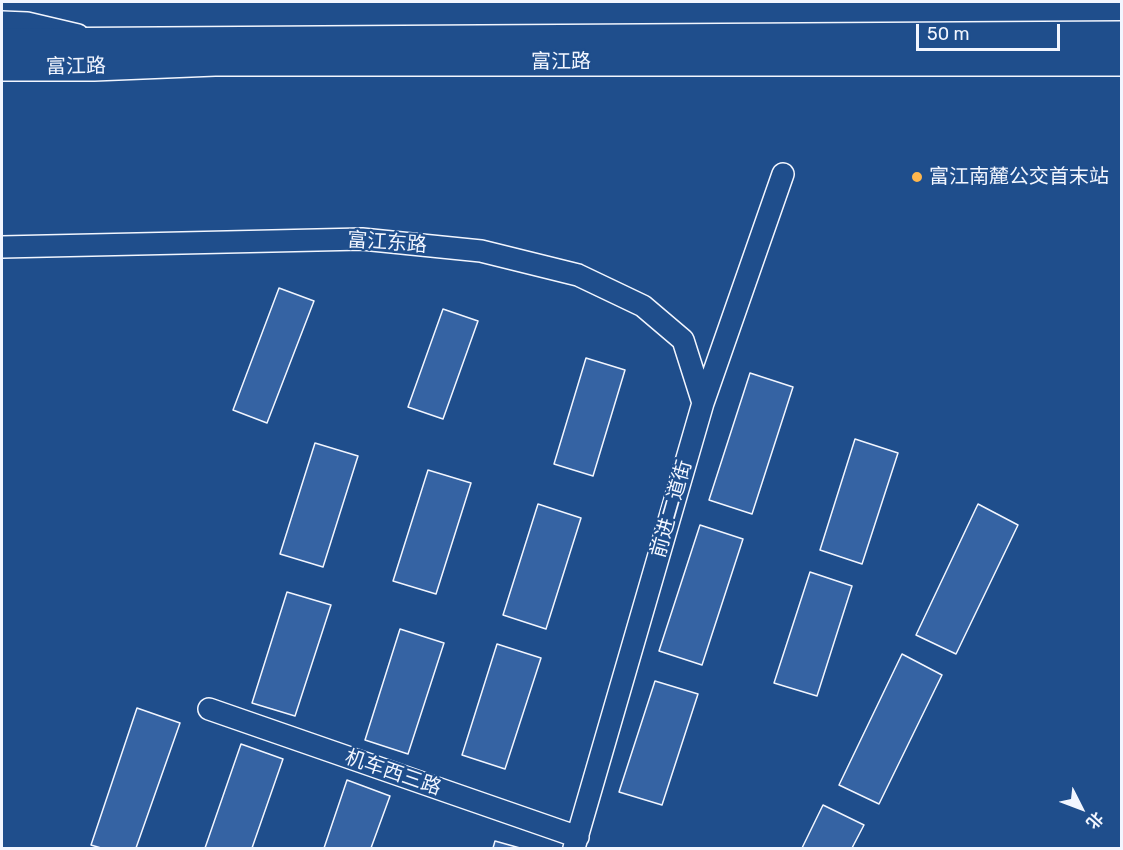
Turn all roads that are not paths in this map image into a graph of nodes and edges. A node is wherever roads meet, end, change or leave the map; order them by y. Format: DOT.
graph roads {
  1 [pos="2,22"];
  2 [pos="1122,35"];
  3 [pos="102,41"];
  4 [pos="2,42"];
  5 [pos="216,52"];
  6 [pos="1122,62"];
  7 [pos="2,67"];
  8 [pos="783,174"];
  9 [pos="2,247"];
  10 [pos="703,403"];
  11 [pos="209,709"];
  12 [pos="576,843"];
  1 -- 3 [label="street"];
  2 -- 5 [label="main road, 富江路"];
  3 -- 4 [label="main road, 富江路"];
  3 -- 5 [label="main road, 富江路"];
  5 -- 6 [label="main road, 富江路"];
  5 -- 7 [label="main road, 富江路"];
  8 -- 10 [label="street, 前进二道街"];
  9 -- 10 [label="street, 富江东路"];
  10 -- 12 [label="street, 前进二道街"];
  11 -- 12 [label="street, 机车西三路"];
}
